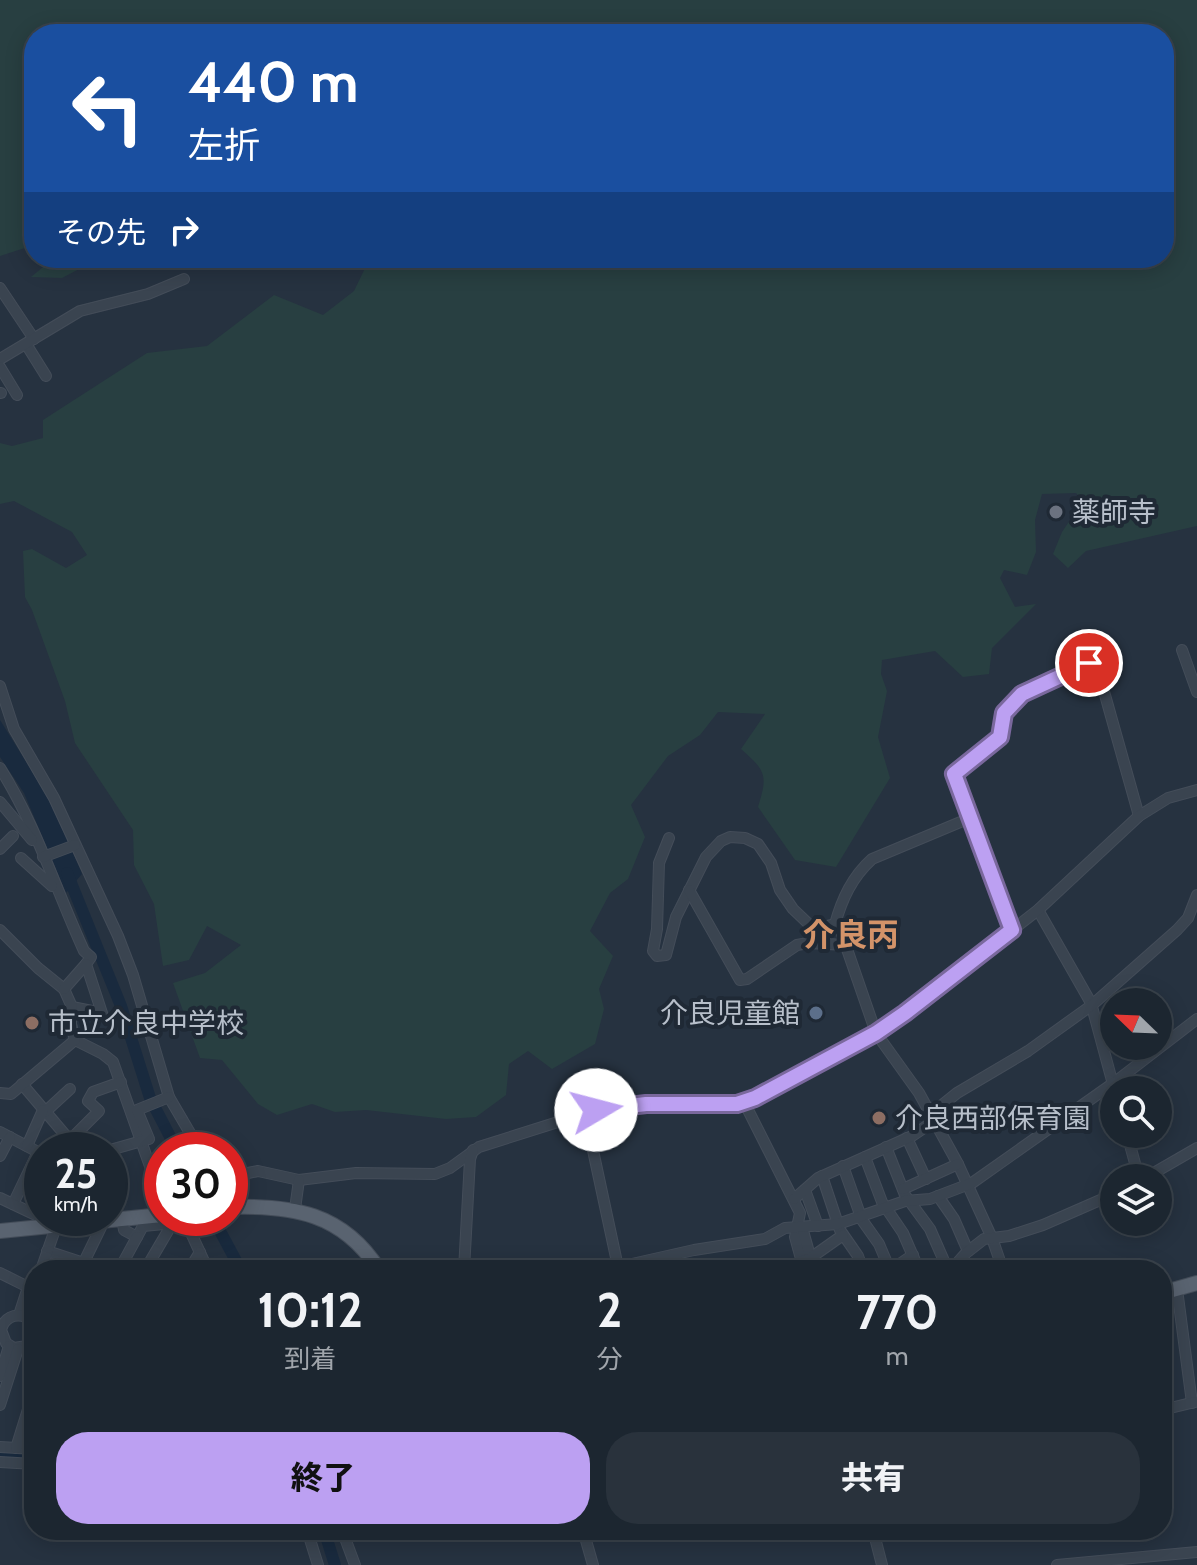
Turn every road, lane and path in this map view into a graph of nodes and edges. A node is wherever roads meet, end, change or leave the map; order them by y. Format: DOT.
graph roads {
  1 [pos="184,279"];
  2 [pos="0,288"];
  3 [pos="30,342"];
  4 [pos="2,353"];
  5 [pos="0,367"];
  6 [pos="46,376"];
  7 [pos="17,395"];
  8 [pos="1182,650"];
  9 [pos="0,686"];
  10 [pos="1197,692"];
  11 [pos="0,768"];
  12 [pos="1197,790"];
  13 [pos="0,802"];
  14 [pos="1139,816"];
  15 [pos="970,818"];
  16 [pos="669,838"];
  17 [pos="72,846"];
  18 [pos="42,854"];
  19 [pos="21,858"];
  20 [pos="56,889"];
  21 [pos="689,890"];
  22 [pos="1197,895"];
  23 [pos="1038,910"];
  24 [pos="835,924"];
  25 [pos="0,930"];
  26 [pos="1012,930"];
  27 [pos="846,945"];
  28 [pos="86,964"];
  29 [pos="64,989"];
  30 [pos="1092,1005"];
  31 [pos="72,1007"];
  32 [pos="1197,1019"];
  33 [pos="876,1033"];
  34 [pos="75,1040"];
  35 [pos="119,1076"];
  36 [pos="1111,1076"];
  37 [pos="1127,1076"];
  38 [pos="22,1084"];
  39 [pos="70,1089"];
  40 [pos="0,1093"];
  41 [pos="1100,1096"];
  42 [pos="166,1098"];
  43 [pos="744,1102"];
  44 [pos="140,1109"];
  45 [pos="44,1111"];
  46 [pos="585,1113"];
  47 [pos="932,1118"];
  48 [pos="34,1132"];
  49 [pos="63,1132"];
  50 [pos="78,1132"];
  51 [pos="188,1132"];
  52 [pos="5,1134"];
  53 [pos="907,1138"];
  54 [pos="141,1143"];
  55 [pos="24,1144"];
  56 [pos="128,1146"];
  57 [pos="886,1147"];
  58 [pos="1197,1148"];
  59 [pos="473,1150"];
  60 [pos="144,1151"];
  61 [pos="0,1156"];
  62 [pos="865,1157"];
  63 [pos="958,1164"];
  64 [pos="1168,1164"];
  65 [pos="843,1166"];
  66 [pos="248,1173"];
  67 [pos="822,1176"];
  68 [pos="926,1179"];
  69 [pos="299,1180"];
  70 [pos="24,1181"];
  71 [pos="967,1184"];
  72 [pos="903,1189"];
  73 [pos="805,1190"];
  74 [pos="938,1196"];
  75 [pos="0,1198"];
  76 [pos="794,1199"];
  77 [pos="1100,1200"];
  78 [pos="909,1201"];
  79 [pos="13,1204"];
  80 [pos="248,1206"];
  81 [pos="885,1207"];
  82 [pos="24,1209"];
  83 [pos="295,1209"];
  84 [pos="860,1216"];
  85 [pos="24,1226"];
  86 [pos="144,1226"];
  87 [pos="818,1226"];
  88 [pos="799,1228"];
  89 [pos="840,1230"];
  90 [pos="0,1231"];
  91 [pos="128,1232"];
  92 [pos="47,1236"];
  93 [pos="95,1236"];
  94 [pos="157,1236"];
  95 [pos="193,1236"];
  96 [pos="137,1237"];
  97 [pos="992,1238"];
  98 [pos="47,1251"];
  99 [pos="968,1251"];
  100 [pos="200,1252"];
  101 [pos="913,1255"];
  102 [pos="44,1260"];
  103 [pos="66,1260"];
  104 [pos="80,1260"];
  105 [pos="124,1260"];
  106 [pos="148,1260"];
  107 [pos="195,1260"];
  108 [pos="204,1260"];
  109 [pos="372,1260"];
  110 [pos="465,1260"];
  111 [pos="616,1260"];
  112 [pos="649,1260"];
  113 [pos="805,1260"];
  114 [pos="809,1260"];
  115 [pos="859,1260"];
  116 [pos="886,1260"];
  117 [pos="906,1260"];
  118 [pos="915,1260"];
  119 [pos="945,1260"];
  120 [pos="959,1260"];
  121 [pos="1000,1260"];
  122 [pos="1,1276"];
  123 [pos="1197,1283"];
  124 [pos="24,1285"];
  125 [pos="1172,1290"];
  126 [pos="1172,1304"];
  127 [pos="24,1306"];
  128 [pos="24,1312"];
  129 [pos="22,1316"];
  130 [pos="1,1327"];
  131 [pos="24,1346"];
  132 [pos="14,1348"];
  133 [pos="0,1376"];
  134 [pos="1195,1402"];
  135 [pos="0,1403"];
  136 [pos="1172,1408"];
  137 [pos="24,1422"];
  138 [pos="0,1447"];
  139 [pos="16,1448"];
  140 [pos="24,1448"];
  141 [pos="0,1462"];
  142 [pos="24,1463"];
  143 [pos="312,1540"];
  144 [pos="346,1540"];
  145 [pos="586,1540"];
  146 [pos="876,1540"];
  147 [pos="1197,1552"];
  148 [pos="317,1565"];
  149 [pos="355,1565"];
  150 [pos="593,1565"];
  151 [pos="882,1565"];
  152 [pos="1057,1565"];
  1 -- 3 [label="street"];
  2 -- 3 [label="street"];
  3 -- 4 [label="street"];
  3 -- 6 [label="street"];
  5 -- 7 [label="street"];
  8 -- 10 [label="street"];
  9 -- 17 [label="street"];
  11 -- 18 [label="street"];
  12 -- 14 [label="street"];
  13 -- 18 [label="street"];
  14 -- 15 [label="street"];
  14 -- 23 [label="street"];
  15 -- 24 [label="street"];
  15 -- 26 [label="street"];
  16 -- 21 [label="street"];
  17 -- 18 [label="street"];
  17 -- 42 [label="street"];
  18 -- 20 [label="street"];
  19 -- 20 [label="street"];
  20 -- 28 [label="street"];
  21 -- 24 [label="street"];
  21 -- 27 [label="street"];
  22 -- 30 [label="street"];
  23 -- 26 [label="street"];
  23 -- 30 [label="street"];
  24 -- 27 [label="street"];
  25 -- 29 [label="street"];
  26 -- 33 [label="street"];
  27 -- 33 [label="street"];
  28 -- 29 [label="street"];
  28 -- 31 [label="street"];
  29 -- 31 [label="street"];
  30 -- 36 [label="street"];
  30 -- 47 [label="street"];
  31 -- 34 [label="street"];
  32 -- 37 [label="street"];
  33 -- 43 [label="street"];
  33 -- 47 [label="street"];
  34 -- 35 [label="street"];
  34 -- 38 [label="street"];
  35 -- 44 [label="street"];
  35 -- 50 [label="street"];
  35 -- 54 [label="street"];
  38 -- 40 [label="street"];
  38 -- 45 [label="street"];
  39 -- 45 [label="street"];
  41 -- 71 [label="street"];
  42 -- 44 [label="street"];
  42 -- 51 [label="street"];
  43 -- 46 [label="street"];
  43 -- 76 [label="street"];
  44 -- 54 [label="street"];
  45 -- 48 [label="street"];
  45 -- 49 [label="street"];
  46 -- 59 [label="street"];
  46 -- 111 [label="street"];
  47 -- 53 [label="street"];
  47 -- 63 [label="street"];
  52 -- 55 [label="street"];
  52 -- 61 [label="street"];
  53 -- 57 [label="street"];
  53 -- 68 [label="street"];
  54 -- 56 [label="street"];
  54 -- 60 [label="street"];
  57 -- 62 [label="street"];
  57 -- 72 [label="street"];
  58 -- 64 [label="street"];
  59 -- 69 [label="street"];
  59 -- 110 [label="street"];
  62 -- 65 [label="street"];
  62 -- 81 [label="street"];
  63 -- 68 [label="street"];
  63 -- 71 [label="street"];
  65 -- 67 [label="street"];
  65 -- 84 [label="street"];
  66 -- 69 [label="street"];
  67 -- 73 [label="street"];
  67 -- 89 [label="street"];
  68 -- 72 [label="street"];
  69 -- 83 [label="street"];
  70 -- 79 [label="street"];
  71 -- 74 [label="street"];
  71 -- 97 [label="street"];
  72 -- 78 [label="street"];
  73 -- 76 [label="street"];
  73 -- 87 [label="street"];
  74 -- 78 [label="street"];
  74 -- 99 [label="street"];
  75 -- 79 [label="street"];
  76 -- 88 [label="street"];
  77 -- 97 [label="street"];
  78 -- 81 [label="street"];
  78 -- 119 [label="street"];
  79 -- 82 [label="street"];
  80 -- 83 [label="main road"];
  81 -- 84 [label="street"];
  81 -- 101 [label="street"];
  83 -- 109 [label="main road"];
  84 -- 89 [label="street"];
  84 -- 116 [label="street"];
  85 -- 90 [label="main road"];
  86 -- 96 [label="street"];
  87 -- 88 [label="street"];
  87 -- 89 [label="street"];
  88 -- 112 [label="street"];
  88 -- 113 [label="street"];
  89 -- 114 [label="street"];
  89 -- 115 [label="street"];
  91 -- 96 [label="street"];
  92 -- 98 [label="street"];
  93 -- 104 [label="street"];
  94 -- 106 [label="street"];
  95 -- 100 [label="street"];
  96 -- 105 [label="street"];
  97 -- 99 [label="street"];
  97 -- 121 [label="street"];
  98 -- 102 [label="street"];
  98 -- 103 [label="street"];
  99 -- 120 [label="street"];
  100 -- 107 [label="street"];
  100 -- 108 [label="street"];
  101 -- 117 [label="street"];
  101 -- 118 [label="street"];
  122 -- 124 [label="street"];
  123 -- 125 [label="main road"];
  126 -- 134 [label="street"];
  127 -- 129 [label="street"];
  128 -- 129 [label="street"];
  129 -- 130 [label="street"];
  130 -- 132 [label="street"];
  131 -- 132 [label="street"];
  132 -- 133 [label="street"];
  132 -- 135 [label="street"];
  134 -- 136 [label="street"];
  137 -- 139 [label="street"];
  138 -- 139 [label="street"];
  139 -- 140 [label="street"];
  141 -- 142 [label="street"];
  143 -- 148 [label="street"];
  144 -- 149 [label="street"];
  145 -- 150 [label="street"];
  146 -- 151 [label="street"];
  147 -- 152 [label="street"];
}
